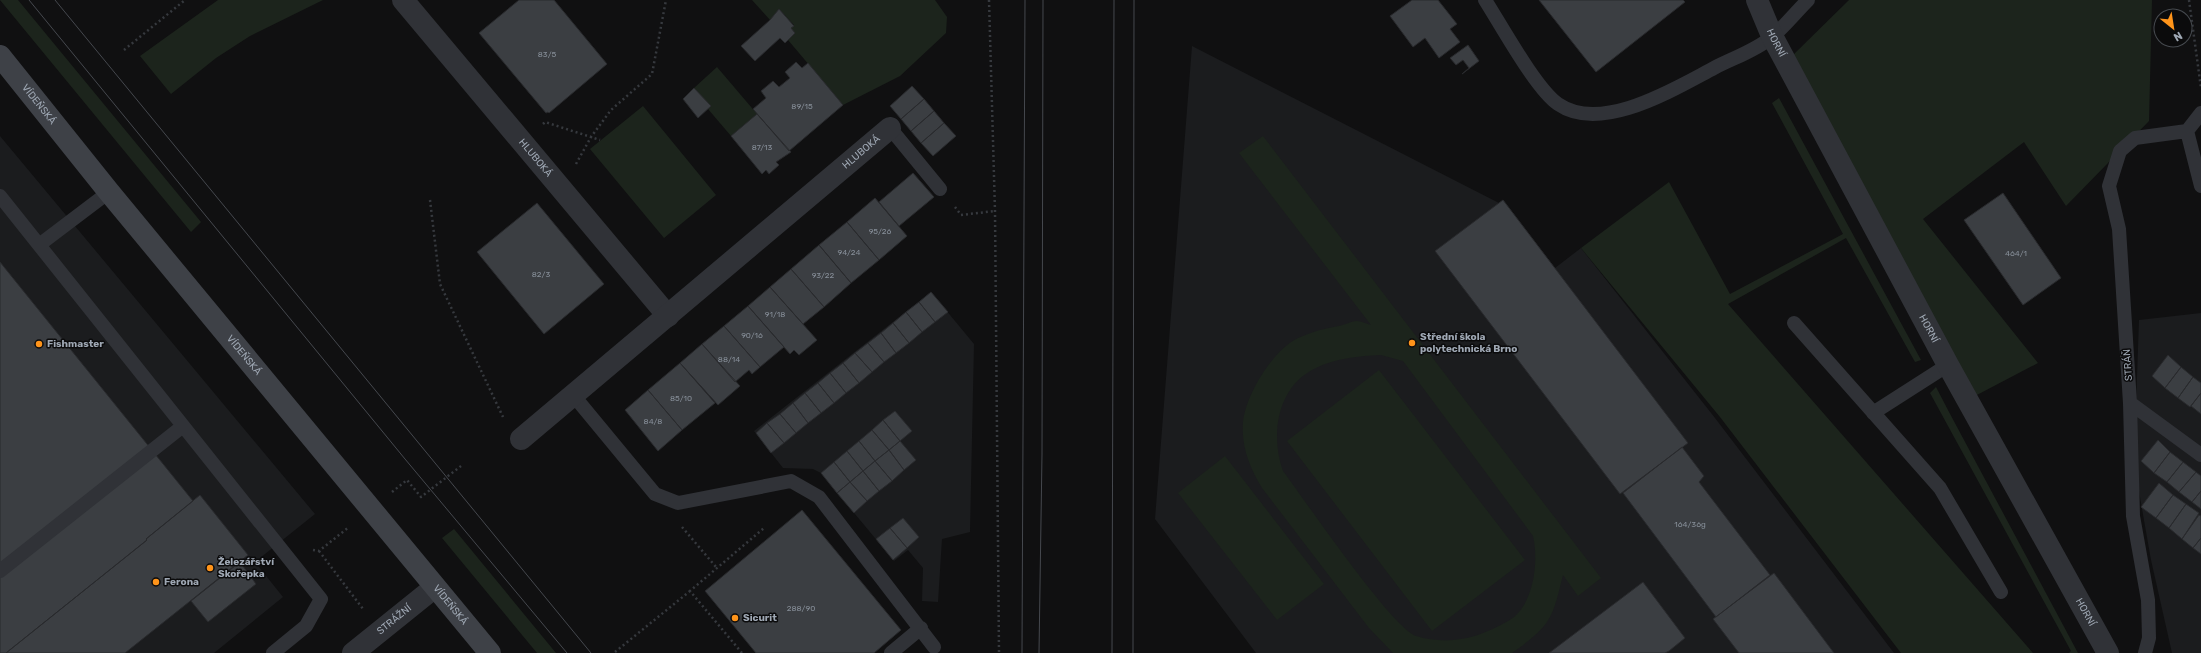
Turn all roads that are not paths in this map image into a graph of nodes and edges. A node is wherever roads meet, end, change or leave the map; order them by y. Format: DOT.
graph roads {
  1 [pos="403,0"];
  2 [pos="1485,0"];
  3 [pos="1757,0"];
  4 [pos="1808,0"];
  5 [pos="1772,36"];
  6 [pos="0,56"];
  7 [pos="2201,113"];
  8 [pos="890,128"];
  9 [pos="2187,131"];
  10 [pos="2201,186"];
  11 [pos="940,189"];
  12 [pos="108,192"];
  13 [pos="0,196"];
  14 [pos="39,245"];
  15 [pos="668,316"];
  16 [pos="1794,322"];
  17 [pos="1948,365"];
  18 [pos="574,396"];
  19 [pos="2130,403"];
  20 [pos="1873,413"];
  21 [pos="183,426"];
  22 [pos="521,439"];
  23 [pos="2201,455"];
  24 [pos="0,571"];
  25 [pos="435,587"];
  26 [pos="2001,592"];
  27 [pos="920,628"];
  28 [pos="934,647"];
  29 [pos="273,653"];
  30 [pos="353,653"];
  31 [pos="490,653"];
  32 [pos="891,653"];
  33 [pos="2108,653"];
  34 [pos="2145,653"];
  1 -- 15 [label="street, HLUBOKÁ"];
  2 -- 5 [label="lane"];
  3 -- 5 [label="street, HORNÍ"];
  4 -- 5 [label="lane"];
  5 -- 17 [label="street, HORNÍ"];
  6 -- 12 [label="main road, VÍDEŇSKÁ"];
  7 -- 9 [label="lane"];
  8 -- 11 [label="lane"];
  8 -- 15 [label="street, HLUBOKÁ"];
  9 -- 10 [label="lane"];
  9 -- 19 [label="lane, STRÁŇ"];
  12 -- 14 [label="lane"];
  12 -- 25 [label="main road, VÍDEŇSKÁ"];
  13 -- 14 [label="lane"];
  14 -- 21 [label="lane"];
  15 -- 18 [label="street, HLUBOKÁ"];
  16 -- 20 [label="lane"];
  17 -- 20 [label="lane"];
  17 -- 33 [label="street, HORNÍ"];
  18 -- 22 [label="street, HLUBOKÁ"];
  18 -- 27 [label="lane"];
  19 -- 23 [label="lane"];
  19 -- 34 [label="lane, STRÁŇ"];
  20 -- 26 [label="lane"];
  21 -- 24 [label="lane"];
  21 -- 29 [label="lane"];
  25 -- 30 [label="street, STRÁŽNÍ"];
  25 -- 31 [label="main road, VÍDEŇSKÁ"];
  27 -- 28 [label="lane"];
  27 -- 32 [label="lane"];
}
